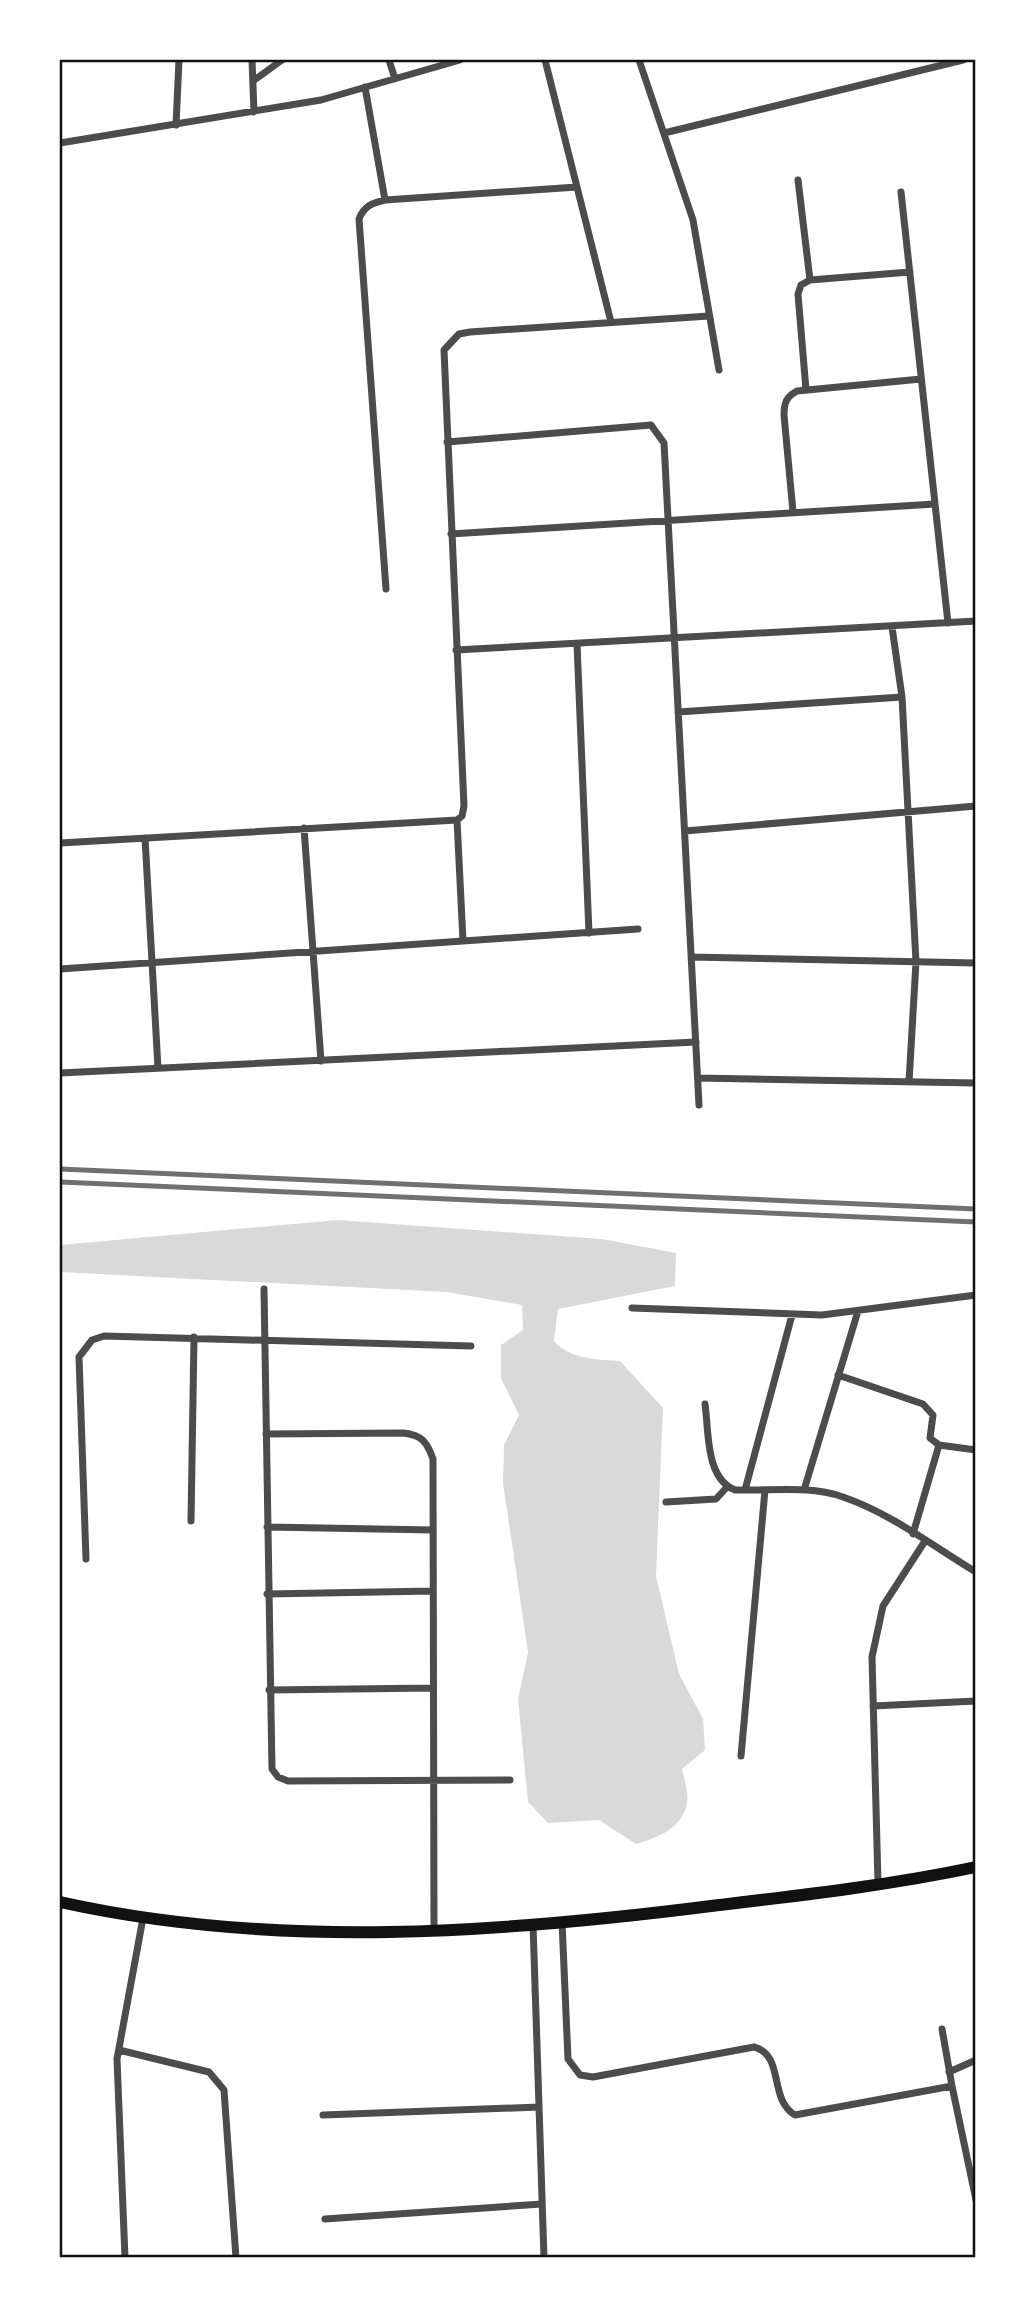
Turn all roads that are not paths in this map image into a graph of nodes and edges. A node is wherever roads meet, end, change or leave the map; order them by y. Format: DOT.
graph roads {
  1 [pos="179,60"];
  2 [pos="252,60"];
  3 [pos="282,60"];
  4 [pos="388,60"];
  5 [pos="460,60"];
  6 [pos="545,60"];
  7 [pos="639,60"];
  8 [pos="963,60"];
  9 [pos="395,79"];
  10 [pos="253,81"];
  11 [pos="365,87"];
  12 [pos="254,112"];
  13 [pos="176,125"];
  14 [pos="664,133"];
  15 [pos="60,143"];
  16 [pos="798,180"];
  17 [pos="577,187"];
  18 [pos="901,192"];
  19 [pos="385,200"];
  20 [pos="910,272"];
  21 [pos="810,281"];
  22 [pos="709,316"];
  23 [pos="611,322"];
  24 [pos="719,370"];
  25 [pos="921,379"];
  26 [pos="806,390"];
  27 [pos="446,442"];
  28 [pos="935,504"];
  29 [pos="793,512"];
  30 [pos="668,519"];
  31 [pos="451,534"];
  32 [pos="386,589"];
  33 [pos="975,621"];
  34 [pos="948,623"];
  35 [pos="892,627"];
  36 [pos="674,639"];
  37 [pos="577,644"];
  38 [pos="456,650"];
  39 [pos="902,697"];
  40 [pos="678,712"];
  41 [pos="975,806"];
  42 [pos="908,812"];
  43 [pos="457,820"];
  44 [pos="304,828"];
  45 [pos="685,831"];
  46 [pos="145,838"];
  47 [pos="60,843"];
  48 [pos="638,929"];
  49 [pos="589,933"];
  50 [pos="463,941"];
  51 [pos="313,952"];
  52 [pos="691,957"];
  53 [pos="916,962"];
  54 [pos="152,963"];
  55 [pos="975,963"];
  56 [pos="60,969"];
  57 [pos="696,1042"];
  58 [pos="321,1061"];
  59 [pos="158,1068"];
  60 [pos="60,1073"];
  61 [pos="698,1078"];
  62 [pos="909,1082"];
  63 [pos="975,1083"];
  64 [pos="699,1105"];
  65 [pos="264,1289"];
  66 [pos="975,1294"];
  67 [pos="632,1308"];
  68 [pos="858,1311"];
  69 [pos="792,1315"];
  70 [pos="194,1337"];
  71 [pos="266,1338"];
  72 [pos="471,1346"];
  73 [pos="838,1375"];
  74 [pos="705,1404"];
  75 [pos="266,1434"];
  76 [pos="939,1445"];
  77 [pos="975,1450"];
  78 [pos="727,1487"];
  79 [pos="745,1490"];
  80 [pos="765,1490"];
  81 [pos="804,1490"];
  82 [pos="666,1502"];
  83 [pos="191,1521"];
  84 [pos="267,1527"];
  85 [pos="433,1530"];
  86 [pos="914,1534"];
  87 [pos="925,1541"];
  88 [pos="86,1559"];
  89 [pos="975,1572"];
  90 [pos="433,1591"];
  91 [pos="267,1594"];
  92 [pos="433,1688"];
  93 [pos="269,1690"];
  94 [pos="975,1701"];
  95 [pos="873,1706"];
  96 [pos="741,1756"];
  97 [pos="510,1780"];
  98 [pos="434,1782"];
  99 [pos="975,1867"];
  100 [pos="878,1883"];
  101 [pos="60,1902"];
  102 [pos="143,1919"];
  103 [pos="562,1922"];
  104 [pos="533,1924"];
  105 [pos="434,1930"];
  106 [pos="942,2029"];
  107 [pos="119,2050"];
  108 [pos="975,2060"];
  109 [pos="949,2072"];
  110 [pos="952,2086"];
  111 [pos="539,2107"];
  112 [pos="323,2115"];
  113 [pos="975,2200"];
  114 [pos="542,2204"];
  115 [pos="326,2219"];
  116 [pos="125,2258"];
  117 [pos="236,2258"];
  118 [pos="544,2258"];
  1 -- 13 [label="street"];
  2 -- 10 [label="street"];
  3 -- 10 [label="street"];
  4 -- 9 [label="street"];
  5 -- 9 [label="street"];
  6 -- 17 [label="street"];
  7 -- 14 [label="street"];
  8 -- 14 [label="street"];
  9 -- 11 [label="street"];
  10 -- 12 [label="street"];
  11 -- 12 [label="street"];
  11 -- 19 [label="street"];
  12 -- 13 [label="street"];
  13 -- 15 [label="street"];
  14 -- 22 [label="street"];
  16 -- 21 [label="street"];
  17 -- 19 [label="street"];
  17 -- 23 [label="street"];
  18 -- 20 [label="street"];
  19 -- 32 [label="street"];
  20 -- 21 [label="street"];
  20 -- 25 [label="street"];
  21 -- 26 [label="street"];
  22 -- 23 [label="street"];
  22 -- 24 [label="street"];
  23 -- 27 [label="street"];
  25 -- 26 [label="street"];
  25 -- 28 [label="street"];
  26 -- 29 [label="street"];
  27 -- 30 [label="street"];
  27 -- 31 [label="street"];
  28 -- 29 [label="street"];
  28 -- 34 [label="street"];
  29 -- 30 [label="street"];
  30 -- 31 [label="street"];
  30 -- 36 [label="street"];
  31 -- 38 [label="street"];
  33 -- 34 [label="street"];
  34 -- 35 [label="street"];
  35 -- 36 [label="street"];
  35 -- 39 [label="street"];
  36 -- 37 [label="street"];
  36 -- 40 [label="street"];
  37 -- 38 [label="street"];
  37 -- 49 [label="street"];
  38 -- 43 [label="street"];
  39 -- 40 [label="street"];
  39 -- 42 [label="street"];
  40 -- 45 [label="street"];
  41 -- 42 [label="street"];
  42 -- 45 [label="street"];
  42 -- 53 [label="street"];
  43 -- 44 [label="street"];
  43 -- 50 [label="street"];
  44 -- 46 [label="street"];
  44 -- 51 [label="street"];
  45 -- 52 [label="street"];
  46 -- 47 [label="street"];
  46 -- 54 [label="street"];
  48 -- 49 [label="street"];
  49 -- 50 [label="street"];
  50 -- 51 [label="street"];
  51 -- 54 [label="street"];
  51 -- 58 [label="street"];
  52 -- 53 [label="street"];
  52 -- 57 [label="street"];
  53 -- 55 [label="street"];
  53 -- 62 [label="street"];
  54 -- 56 [label="street"];
  54 -- 59 [label="street"];
  57 -- 58 [label="street"];
  57 -- 61 [label="street"];
  58 -- 59 [label="street"];
  59 -- 60 [label="street"];
  61 -- 62 [label="street"];
  61 -- 64 [label="street"];
  62 -- 63 [label="street"];
  65 -- 71 [label="street"];
  66 -- 68 [label="street"];
  67 -- 69 [label="street"];
  68 -- 69 [label="street"];
  68 -- 73 [label="street"];
  69 -- 79 [label="street"];
  70 -- 71 [label="street"];
  70 -- 83 [label="street"];
  70 -- 88 [label="street"];
  71 -- 72 [label="street"];
  71 -- 75 [label="street"];
  73 -- 76 [label="street"];
  73 -- 81 [label="street"];
  74 -- 78 [label="street"];
  75 -- 84 [label="street"];
  75 -- 85 [label="street"];
  76 -- 77 [label="street"];
  76 -- 86 [label="street"];
  78 -- 79 [label="street"];
  78 -- 82 [label="street"];
  79 -- 80 [label="street"];
  80 -- 81 [label="street"];
  80 -- 96 [label="street"];
  81 -- 86 [label="street"];
  84 -- 85 [label="street"];
  84 -- 91 [label="street"];
  85 -- 90 [label="street"];
  86 -- 87 [label="street"];
  87 -- 89 [label="street"];
  87 -- 95 [label="street"];
  90 -- 91 [label="street"];
  90 -- 92 [label="street"];
  91 -- 93 [label="street"];
  92 -- 93 [label="street"];
  92 -- 98 [label="street"];
  93 -- 98 [label="street"];
  94 -- 95 [label="street"];
  95 -- 100 [label="street"];
  97 -- 98 [label="street"];
  98 -- 105 [label="street"];
  99 -- 100 [label="main road"];
  100 -- 103 [label="main road"];
  101 -- 102 [label="main road"];
  102 -- 105 [label="main road"];
  102 -- 107 [label="street"];
  103 -- 104 [label="main road"];
  103 -- 110 [label="street"];
  104 -- 105 [label="main road"];
  104 -- 111 [label="street"];
  106 -- 109 [label="street"];
  107 -- 116 [label="street"];
  107 -- 117 [label="street"];
  108 -- 109 [label="street"];
  109 -- 110 [label="street"];
  110 -- 113 [label="street"];
  111 -- 112 [label="street"];
  111 -- 114 [label="street"];
  114 -- 115 [label="street"];
  114 -- 118 [label="street"];
}
